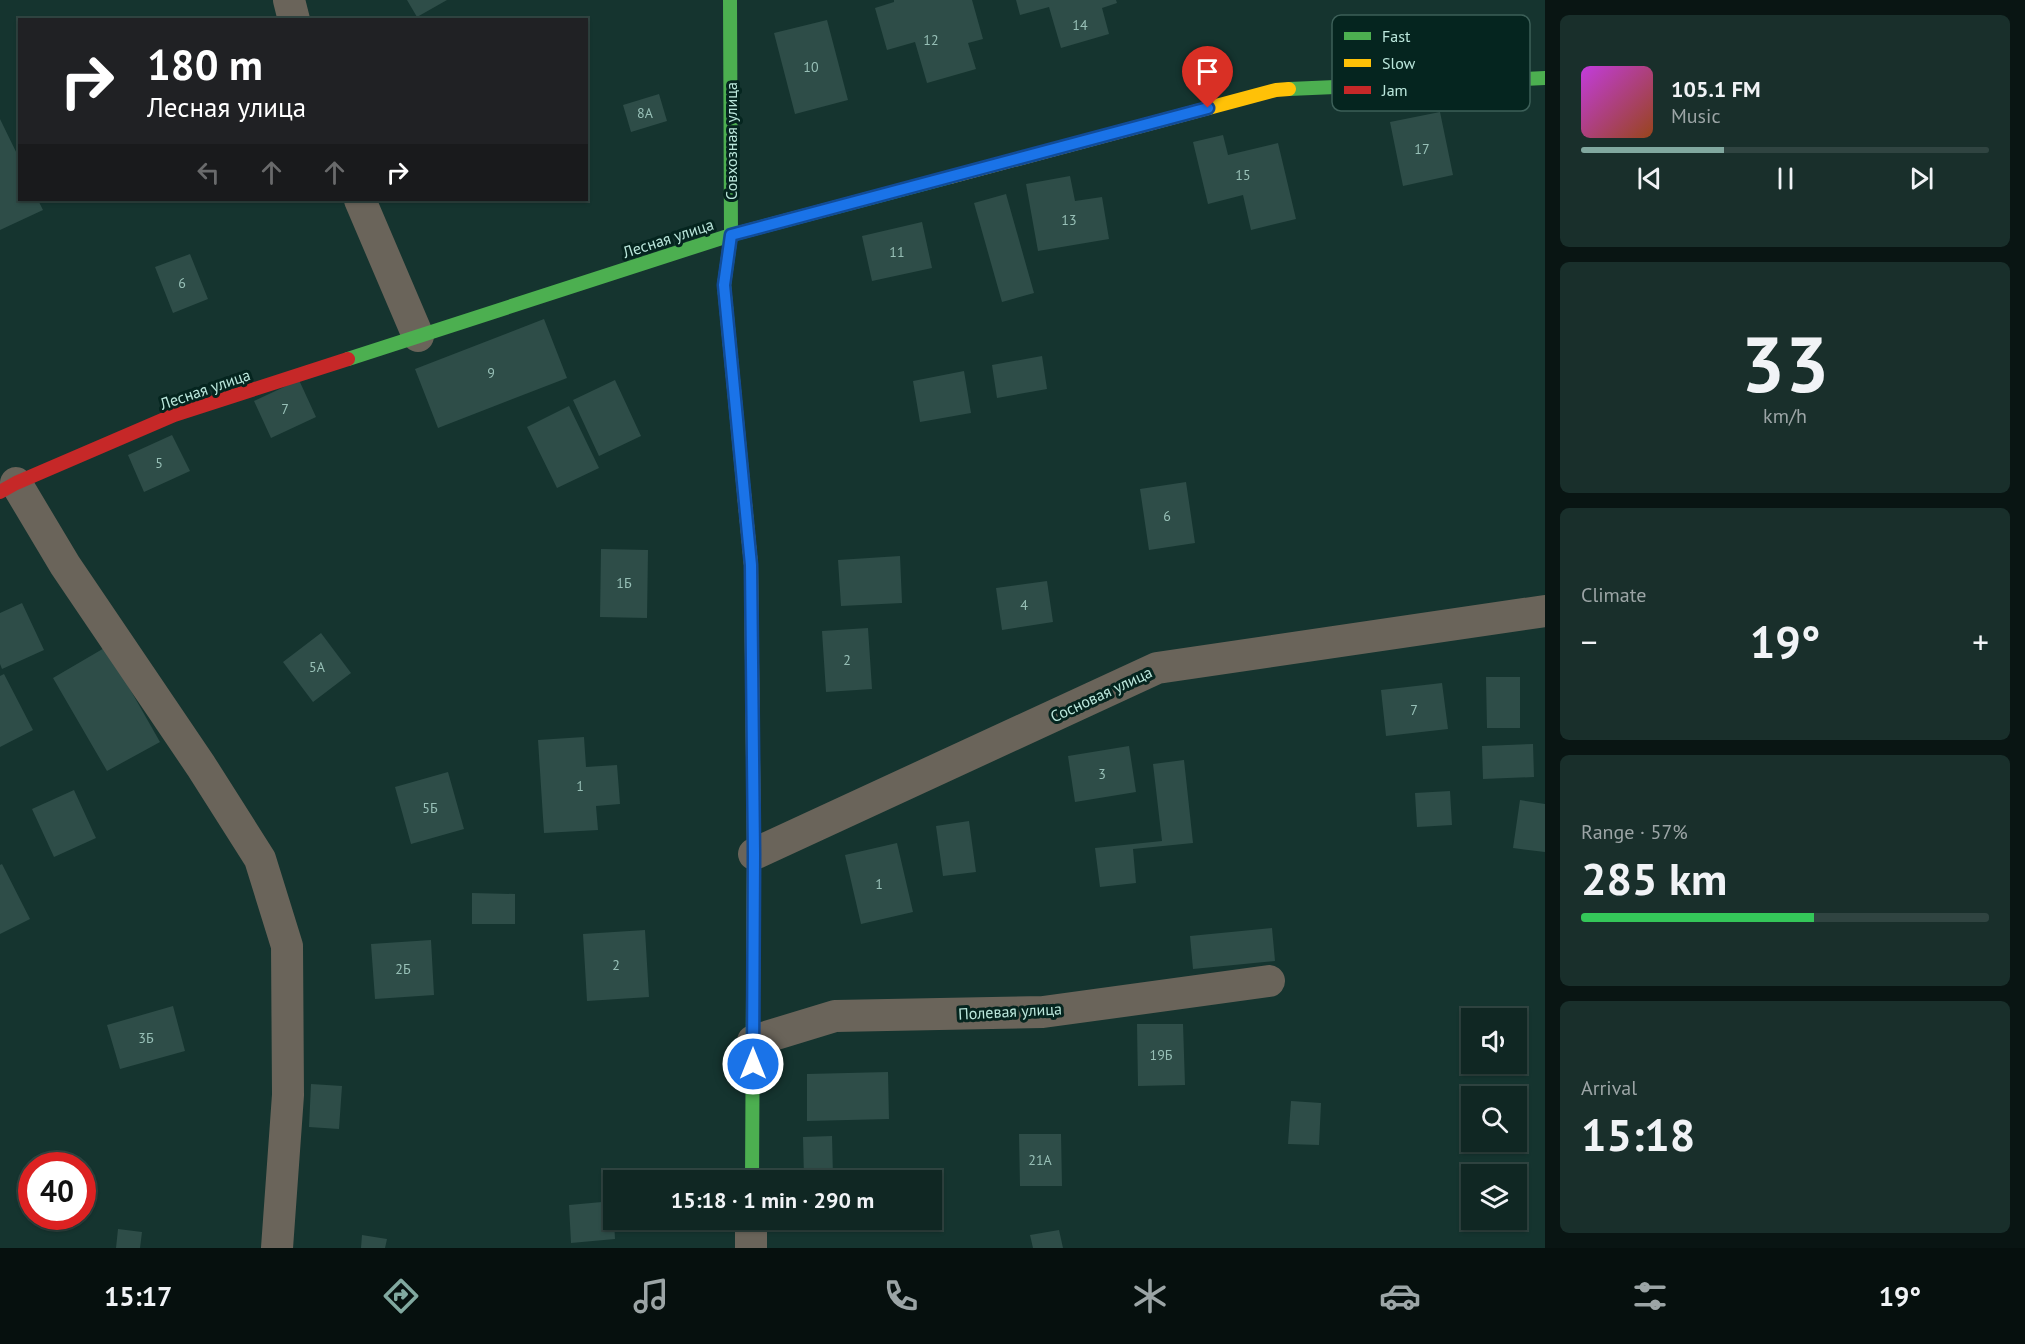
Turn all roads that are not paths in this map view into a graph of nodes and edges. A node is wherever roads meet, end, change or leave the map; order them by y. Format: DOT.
graph roads {
  1 [pos="289,0"];
  2 [pos="730,0"];
  3 [pos="294,18"];
  4 [pos="1545,78"];
  5 [pos="1530,79"];
  6 [pos="1332,88"];
  7 [pos="360,201"];
  8 [pos="731,235"];
  9 [pos="418,336"];
  10 [pos="8,488"];
  11 [pos="1545,611"];
  12 [pos="754,854"];
  13 [pos="1269,981"];
  14 [pos="753,1041"];
  15 [pos="752,1170"];
  16 [pos="752,1230"];
  17 [pos="277,1248"];
  18 [pos="751,1248"];
  1 -- 3 [label="street"];
  2 -- 8 [label="street, Совхозная улица"];
  4 -- 5 [label="street, Лесная улица"];
  6 -- 8 [label="street, Лесная улица"];
  7 -- 9 [label="street"];
  8 -- 9 [label="street, Лесная улица"];
  8 -- 12 [label="street, Совхозная улица"];
  9 -- 10 [label="street, Лесная улица"];
  10 -- 17 [label="street"];
  11 -- 12 [label="street, Сосновая улица"];
  12 -- 14 [label="street, Совхозная улица"];
  13 -- 14 [label="street, Полевая улица"];
  14 -- 15 [label="street, Совхозная улица"];
  16 -- 18 [label="street"];
}
